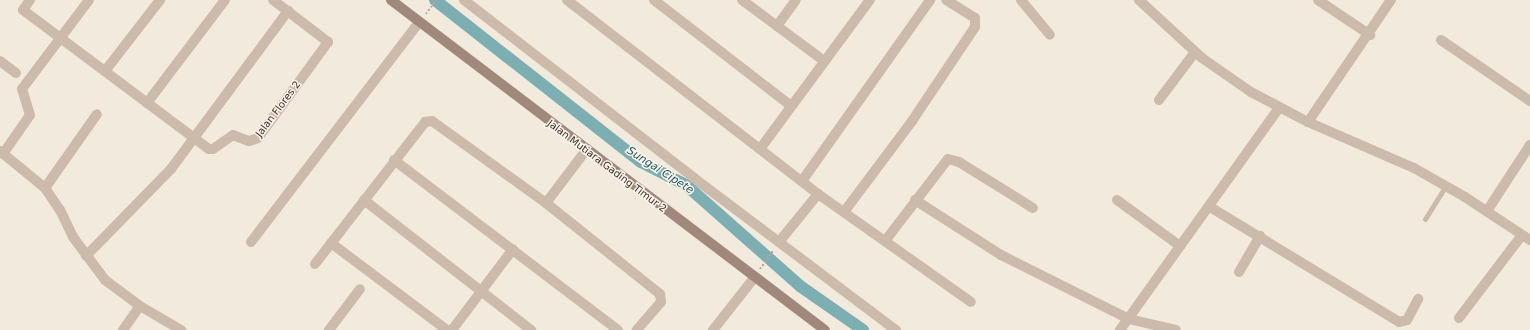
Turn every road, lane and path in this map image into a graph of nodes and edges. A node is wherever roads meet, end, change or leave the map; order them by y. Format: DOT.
graph roads {
  1 [pos="30,0"];
  2 [pos="89,0"];
  3 [pos="160,0"];
  4 [pos="225,0"];
  5 [pos="273,0"];
  6 [pos="391,0"];
  7 [pos="436,0"];
  8 [pos="464,0"];
  9 [pos="654,0"];
  10 [pos="742,0"];
  11 [pos="796,0"];
  12 [pos="870,0"];
  13 [pos="930,0"];
  14 [pos="946,0"];
  15 [pos="1021,0"];
  16 [pos="1139,0"];
  17 [pos="1318,0"];
  18 [pos="1391,0"];
  19 [pos="573,2"];
  20 [pos="288,11"];
  21 [pos="422,19"];
  22 [pos="777,26"];
  23 [pos="1050,35"];
  24 [pos="1370,35"];
  25 [pos="60,39"];
  26 [pos="1441,40"];
  27 [pos="1196,52"];
  28 [pos="0,61"];
  29 [pos="824,62"];
  30 [pos="105,71"];
  31 [pos="16,73"];
  32 [pos="1159,100"];
  33 [pos="1530,101"];
  34 [pos="147,103"];
  35 [pos="791,106"];
  36 [pos="1279,108"];
  37 [pos="97,114"];
  38 [pos="1308,122"];
  39 [pos="195,138"];
  40 [pos="1530,145"];
  41 [pos="587,149"];
  42 [pos="760,149"];
  43 [pos="2,153"];
  44 [pos="394,160"];
  45 [pos="802,181"];
  46 [pos="1446,186"];
  47 [pos="45,188"];
  48 [pos="818,194"];
  49 [pos="364,200"];
  50 [pos="915,200"];
  51 [pos="1117,200"];
  52 [pos="546,203"];
  53 [pos="1210,207"];
  54 [pos="1033,208"];
  55 [pos="1487,211"];
  56 [pos="844,212"];
  57 [pos="1425,219"];
  58 [pos="1260,236"];
  59 [pos="1526,237"];
  60 [pos="885,241"];
  61 [pos="251,242"];
  62 [pos="331,243"];
  63 [pos="778,243"];
  64 [pos="1180,246"];
  65 [pos="513,249"];
  66 [pos="86,256"];
  67 [pos="315,264"];
  68 [pos="1240,272"];
  69 [pos="756,275"];
  70 [pos="360,289"];
  71 [pos="482,290"];
  72 [pos="1418,299"];
  73 [pos="971,302"];
  74 [pos="140,306"];
  75 [pos="1459,318"];
  76 [pos="1129,319"];
  77 [pos="123,330"];
  78 [pos="181,330"];
  79 [pos="329,330"];
  80 [pos="447,330"];
  81 [pos="452,330"];
  82 [pos="531,330"];
  83 [pos="618,330"];
  84 [pos="637,330"];
  85 [pos="713,330"];
  86 [pos="825,330"];
  87 [pos="896,330"];
  88 [pos="1120,330"];
  89 [pos="1176,330"];
  1 -- 25 [label="street"];
  2 -- 25 [label="street"];
  3 -- 30 [label="street"];
  4 -- 34 [label="street"];
  5 -- 20 [label="street"];
  6 -- 21 [label="street, Jalan Mutiara Gading Timur 2"];
  7 -- 21 [label="path"];
  8 -- 63 [label="street"];
  9 -- 35 [label="street"];
  10 -- 22 [label="street"];
  11 -- 22 [label="street"];
  12 -- 29 [label="street"];
  13 -- 45 [label="street"];
  14 -- 56 [label="street"];
  15 -- 23 [label="street"];
  16 -- 27 [label="street"];
  17 -- 24 [label="street"];
  18 -- 24 [label="street"];
  19 -- 42 [label="street"];
  20 -- 39 [label="street"];
  20 -- 39 [label="street, Jalan Flores 2"];
  21 -- 41 [label="street, Jalan Mutiara Gading Timur 2"];
  21 -- 61 [label="street"];
  22 -- 29 [label="street"];
  24 -- 38 [label="street"];
  25 -- 30 [label="street"];
  25 -- 43 [label="street"];
  26 -- 33 [label="street"];
  27 -- 32 [label="street"];
  27 -- 36 [label="street"];
  28 -- 31 [label="street"];
  29 -- 35 [label="street"];
  30 -- 34 [label="street"];
  34 -- 39 [label="street"];
  35 -- 42 [label="street"];
  36 -- 38 [label="street"];
  36 -- 53 [label="street"];
  37 -- 47 [label="street"];
  38 -- 46 [label="street"];
  39 -- 66 [label="street"];
  40 -- 55 [label="street"];
  41 -- 52 [label="street"];
  41 -- 69 [label="street, Jalan Mutiara Gading Timur 2"];
  42 -- 45 [label="street"];
  43 -- 47 [label="street"];
  44 -- 49 [label="street"];
  44 -- 52 [label="street"];
  44 -- 65 [label="street"];
  45 -- 48 [label="street"];
  46 -- 55 [label="street"];
  46 -- 57 [label="lane"];
  47 -- 66 [label="street"];
  48 -- 56 [label="street"];
  48 -- 63 [label="street"];
  49 -- 62 [label="street"];
  49 -- 71 [label="street"];
  50 -- 54 [label="street"];
  50 -- 60 [label="street"];
  50 -- 76 [label="street"];
  51 -- 64 [label="street"];
  52 -- 84 [label="street"];
  53 -- 58 [label="street"];
  53 -- 64 [label="street"];
  55 -- 59 [label="street"];
  56 -- 60 [label="street"];
  58 -- 68 [label="street"];
  58 -- 72 [label="street"];
  59 -- 75 [label="street"];
  60 -- 73 [label="street"];
  62 -- 67 [label="street"];
  62 -- 80 [label="street"];
  63 -- 69 [label="path"];
  63 -- 87 [label="street"];
  64 -- 76 [label="street"];
  65 -- 71 [label="street"];
  65 -- 83 [label="street"];
  66 -- 74 [label="street"];
  69 -- 85 [label="street"];
  69 -- 86 [label="street, Jalan Mutiara Gading Timur 2"];
  70 -- 79 [label="street"];
  71 -- 81 [label="street"];
  71 -- 82 [label="street"];
  74 -- 77 [label="street"];
  74 -- 78 [label="street"];
  76 -- 88 [label="street"];
  76 -- 89 [label="street"];
}
